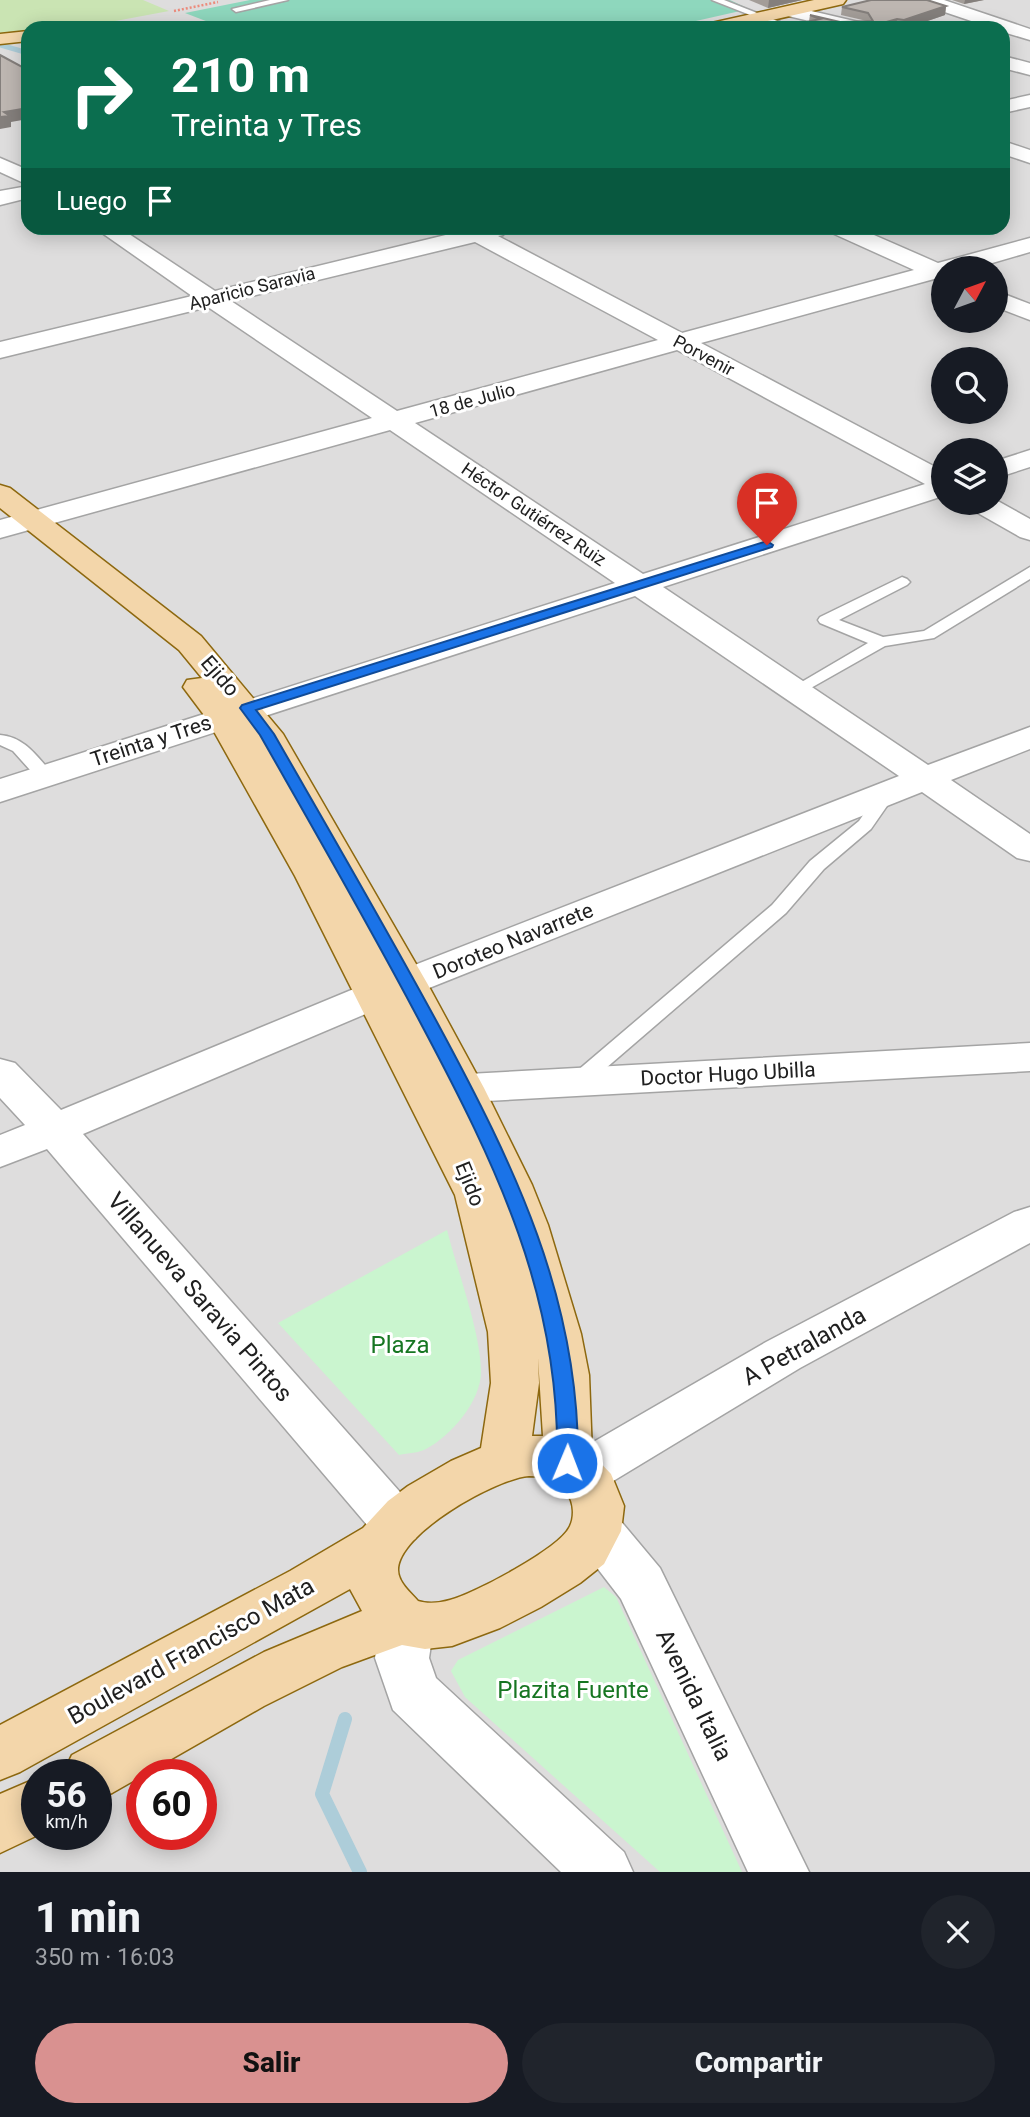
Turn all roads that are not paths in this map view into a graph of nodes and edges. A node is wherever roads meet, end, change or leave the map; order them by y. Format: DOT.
graph roads {
  1 [pos="284,0"];
  2 [pos="716,0"];
  3 [pos="837,0"];
  4 [pos="927,0"];
  5 [pos="860,3"];
  6 [pos="236,9"];
  7 [pos="777,19"];
  8 [pos="796,21"];
  9 [pos="989,21"];
  10 [pos="1010,28"];
  11 [pos="1030,35"];
  12 [pos="1010,64"];
  13 [pos="1030,69"];
  14 [pos="1030,101"];
  15 [pos="1010,105"];
  16 [pos="1010,150"];
  17 [pos="1030,157"];
  18 [pos="0,164"];
  19 [pos="21,175"];
  20 [pos="21,194"];
  21 [pos="0,198"];
  22 [pos="116,235"];
  23 [pos="456,235"];
  24 [pos="479,235"];
  25 [pos="857,235"];
  26 [pos="1030,245"];
  27 [pos="993,256"];
  28 [pos="931,266"];
  29 [pos="931,274"];
  30 [pos="210,298"];
  31 [pos="1008,303"];
  32 [pos="1030,313"];
  33 [pos="681,343"];
  34 [pos="0,350"];
  35 [pos="395,421"];
  36 [pos="1030,458"];
  37 [pos="1008,466"];
  38 [pos="931,478"];
  39 [pos="931,489"];
  40 [pos="1002,515"];
  41 [pos="8,517"];
  42 [pos="1030,531"];
  43 [pos="1030,572"];
  44 [pos="902,582"];
  45 [pos="642,586"];
  46 [pos="881,642"];
  47 [pos="796,690"];
  48 [pos="235,713"];
  49 [pos="1030,737"];
  50 [pos="0,740"];
  51 [pos="45,776"];
  52 [pos="923,779"];
  53 [pos="0,791"];
  54 [pos="887,793"];
  55 [pos="1030,850"];
  56 [pos="391,989"];
  57 [pos="1030,1057"];
  58 [pos="0,1073"];
  59 [pos="576,1083"];
  60 [pos="444,1089"];
  61 [pos="55,1130"];
  62 [pos="0,1152"];
  63 [pos="1030,1223"];
  64 [pos="504,1460"];
  65 [pos="574,1469"];
  66 [pos="596,1528"];
  67 [pos="388,1534"];
  68 [pos="405,1622"];
  69 [pos="0,1754"];
  70 [pos="112,1763"];
  71 [pos="21,1814"];
  72 [pos="0,1825"];
  73 [pos="603,1872"];
  74 [pos="779,1872"];
  1 -- 6 [label="lane"];
  2 -- 7 [label="lane"];
  3 -- 7 [label="main road"];
  4 -- 9 [label="street"];
  5 -- 7 [label="main road"];
  7 -- 8 [label="street"];
  10 -- 11 [label="street"];
  12 -- 13 [label="street"];
  14 -- 15 [label="street"];
  16 -- 17 [label="street"];
  18 -- 19 [label="street"];
  20 -- 21 [label="street"];
  22 -- 30 [label="street, Héctor Gutiérrez Ruiz"];
  23 -- 30 [label="street, Aparicio Saravia"];
  24 -- 33 [label="street, Porvenir"];
  25 -- 28 [label="street"];
  26 -- 27 [label="street, 18 de Julio"];
  29 -- 33 [label="street, 18 de Julio"];
  30 -- 34 [label="street, Aparicio Saravia"];
  30 -- 35 [label="street, Héctor Gutiérrez Ruiz"];
  31 -- 32 [label="street"];
  33 -- 35 [label="street, 18 de Julio"];
  33 -- 38 [label="street, Porvenir"];
  35 -- 41 [label="street, 18 de Julio"];
  35 -- 45 [label="street, Héctor Gutiérrez Ruiz"];
  36 -- 37 [label="street"];
  39 -- 45 [label="street, Treinta y Tres"];
  40 -- 42 [label="street"];
  41 -- 48 [label="main road, Ejido"];
  43 -- 46 [label="lane"];
  44 -- 46 [label="lane"];
  45 -- 47 [label="street, Héctor Gutiérrez Ruiz"];
  45 -- 48 [label="street, Treinta y Tres"];
  46 -- 47 [label="lane"];
  47 -- 52 [label="street, Héctor Gutiérrez Ruiz"];
  48 -- 51 [label="street, Treinta y Tres"];
  48 -- 56 [label="main road, Ejido"];
  49 -- 52 [label="street, Doroteo Navarrete"];
  50 -- 51 [label="lane"];
  51 -- 53 [label="street, Treinta y Tres"];
  52 -- 54 [label="street, Doroteo Navarrete"];
  52 -- 55 [label="street, Héctor Gutiérrez Ruiz"];
  54 -- 56 [label="street, Doroteo Navarrete"];
  54 -- 59 [label="lane"];
  56 -- 60 [label="main road, Ejido"];
  56 -- 61 [label="street, Doroteo Navarrete"];
  57 -- 59 [label="street, Doctor Hugo Ubilla"];
  58 -- 61 [label="street, Villanueva Saravia Pintos"];
  59 -- 60 [label="street, Doctor Hugo Ubilla"];
  60 -- 64 [label="main road, Ejido"];
  60 -- 65 [label="main road, Ejido"];
  61 -- 62 [label="street, Doroteo Navarrete"];
  61 -- 67 [label="street, Villanueva Saravia Pintos"];
  63 -- 65 [label="street, A Petralanda"];
  64 -- 65 [label="main road, Boulevard Francisco Mata"];
  64 -- 67 [label="main road, Boulevard Francisco Mata"];
  65 -- 66 [label="main road"];
  66 -- 68 [label="main road"];
  66 -- 74 [label="street, Avenida Italia"];
  67 -- 68 [label="main road"];
  67 -- 69 [label="main road, Boulevard Francisco Mata"];
  68 -- 70 [label="main road"];
  68 -- 73 [label="street"];
  71 -- 72 [label="main road"];
}
